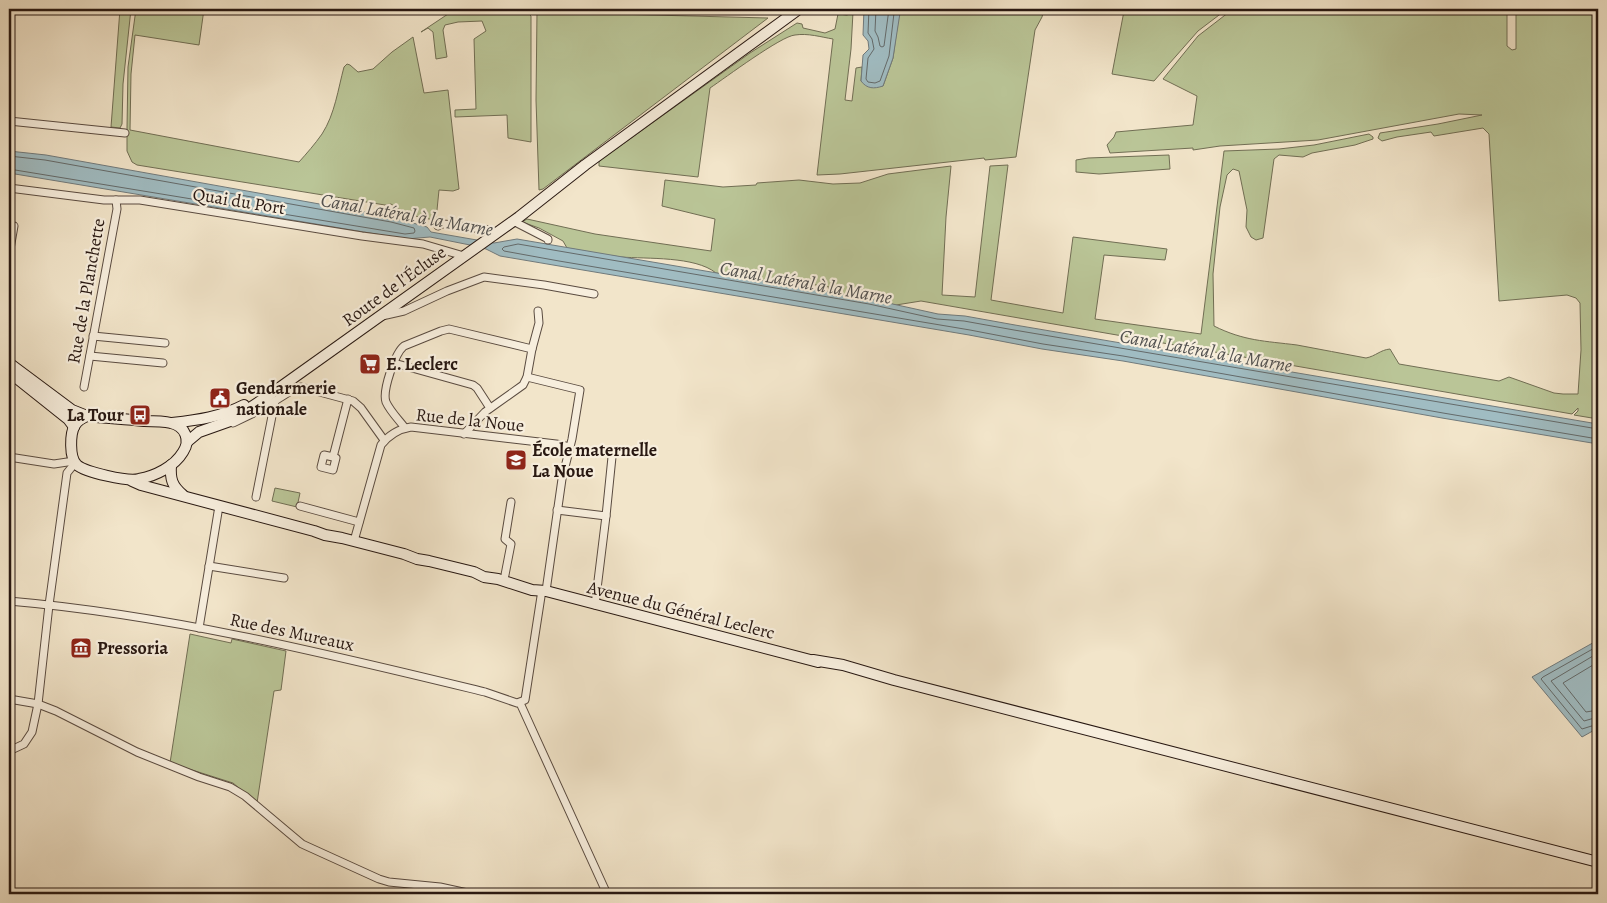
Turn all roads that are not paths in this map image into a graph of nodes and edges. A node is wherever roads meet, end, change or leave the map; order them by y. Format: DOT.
graph roads {
  1 [pos="799,9"];
  2 [pos="9,121"];
  3 [pos="125,133"];
  4 [pos="9,188"];
  5 [pos="116,200"];
  6 [pos="514,221"];
  7 [pos="14,226"];
  8 [pos="438,226"];
  9 [pos="494,234"];
  10 [pos="548,240"];
  11 [pos="9,255"];
  12 [pos="464,256"];
  13 [pos="594,294"];
  14 [pos="538,312"];
  15 [pos="380,316"];
  16 [pos="93,336"];
  17 [pos="165,343"];
  18 [pos="532,349"];
  19 [pos="90,356"];
  20 [pos="9,363"];
  21 [pos="163,363"];
  22 [pos="394,363"];
  23 [pos="9,372"];
  24 [pos="527,377"];
  25 [pos="84,387"];
  26 [pos="272,398"];
  27 [pos="348,399"];
  28 [pos="490,408"];
  29 [pos="87,416"];
  30 [pos="199,420"];
  31 [pos="172,423"];
  32 [pos="74,427"];
  33 [pos="404,428"];
  34 [pos="199,432"];
  35 [pos="464,434"];
  36 [pos="384,440"];
  37 [pos="188,442"];
  38 [pos="570,448"];
  39 [pos="9,457"];
  40 [pos="333,457"];
  41 [pos="612,457"];
  42 [pos="54,464"];
  43 [pos="77,464"];
  44 [pos="171,465"];
  45 [pos="67,475"];
  46 [pos="132,481"];
  47 [pos="184,496"];
  48 [pos="256,497"];
  49 [pos="511,502"];
  50 [pos="219,506"];
  51 [pos="300,506"];
  52 [pos="558,510"];
  53 [pos="606,516"];
  54 [pos="359,522"];
  55 [pos="354,541"];
  56 [pos="209,566"];
  57 [pos="284,578"];
  58 [pos="505,581"];
  59 [pos="544,591"];
  60 [pos="9,601"];
  61 [pos="49,605"];
  62 [pos="595,605"];
  63 [pos="199,628"];
  64 [pos="9,699"];
  65 [pos="523,701"];
  66 [pos="38,704"];
  67 [pos="9,751"];
  68 [pos="1598,862"];
  69 [pos="472,894"];
  70 [pos="607,894"];
  1 -- 6 [label="main road, Route de l'Écluse"];
  2 -- 3 [label="street"];
  4 -- 5 [label="street, Quai du Port"];
  5 -- 12 [label="street, Quai du Port"];
  5 -- 16 [label="street, Rue de la Planchette"];
  6 -- 9 [label="main road, Route de l'Écluse"];
  6 -- 10 [label="street"];
  7 -- 11 [label="street"];
  8 -- 9 [label="street"];
  9 -- 12 [label="main road, Route de l'Écluse"];
  12 -- 15 [label="main road, Route de l'Écluse"];
  13 -- 15 [label="street"];
  14 -- 18 [label="street"];
  15 -- 26 [label="main road, Route de l'Écluse"];
  16 -- 17 [label="street"];
  16 -- 19 [label="street, Rue de la Planchette"];
  18 -- 22 [label="street"];
  18 -- 24 [label="street"];
  19 -- 21 [label="street"];
  19 -- 25 [label="street, Rue de la Planchette"];
  20 -- 29 [label="main road"];
  22 -- 28 [label="street"];
  22 -- 33 [label="street"];
  23 -- 32 [label="main road"];
  24 -- 28 [label="street"];
  24 -- 38 [label="street"];
  26 -- 27 [label="street"];
  26 -- 30 [label="main road, Route de l'Écluse"];
  26 -- 34 [label="main road, Route de l'Écluse"];
  26 -- 48 [label="street"];
  27 -- 36 [label="street"];
  27 -- 40 [label="street"];
  28 -- 35 [label="street"];
  29 -- 31 [label="main road, Route de l'Écluse"];
  29 -- 32 [label="main road"];
  30 -- 31 [label="main road, Route de l'Écluse"];
  30 -- 34 [label="main road"];
  31 -- 37 [label="main road"];
  32 -- 43 [label="main road"];
  33 -- 35 [label="street, Rue de la Noue"];
  33 -- 36 [label="street, Rue de la Noue"];
  34 -- 37 [label="main road, Route de l'Écluse"];
  35 -- 38 [label="street, Rue de la Noue"];
  36 -- 54 [label="street"];
  37 -- 44 [label="main road, Route de l'Écluse"];
  38 -- 52 [label="street"];
  39 -- 42 [label="street"];
  41 -- 53 [label="street"];
  42 -- 43 [label="street"];
  42 -- 45 [label="street"];
  43 -- 45 [label="street"];
  43 -- 46 [label="main road, Avenue du Général Leclerc"];
  44 -- 46 [label="main road"];
  44 -- 47 [label="main road"];
  45 -- 61 [label="street"];
  46 -- 47 [label="main road, Avenue du Général Leclerc"];
  47 -- 50 [label="main road, Avenue du Général Leclerc"];
  49 -- 58 [label="street"];
  50 -- 55 [label="main road, Avenue du Général Leclerc"];
  50 -- 56 [label="street"];
  51 -- 54 [label="street"];
  52 -- 53 [label="street"];
  52 -- 59 [label="street"];
  53 -- 62 [label="street"];
  54 -- 55 [label="street"];
  55 -- 58 [label="main road, Avenue du Général Leclerc"];
  56 -- 57 [label="street"];
  56 -- 63 [label="street"];
  58 -- 59 [label="main road, Avenue du Général Leclerc"];
  59 -- 62 [label="main road, Avenue du Général Leclerc"];
  59 -- 65 [label="street"];
  60 -- 61 [label="street, Rue des Mureaux"];
  61 -- 63 [label="street, Rue des Mureaux"];
  61 -- 66 [label="street"];
  62 -- 68 [label="main road, Avenue du Général Leclerc"];
  63 -- 65 [label="street, Rue des Mureaux"];
  64 -- 66 [label="street"];
  65 -- 70 [label="street"];
  66 -- 67 [label="street"];
  66 -- 69 [label="street"];
}
